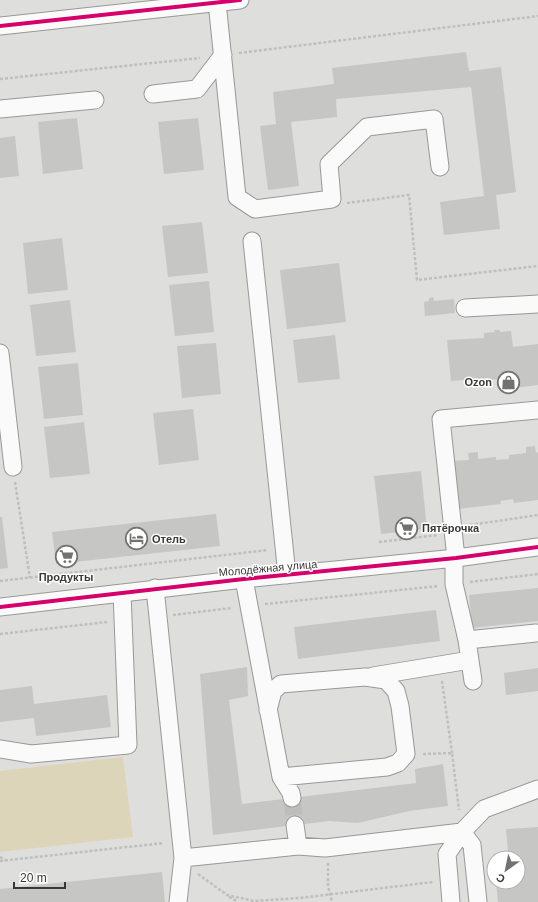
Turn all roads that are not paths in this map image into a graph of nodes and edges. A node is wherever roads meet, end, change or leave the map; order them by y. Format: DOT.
graph roads {
  1 [pos="240,0"];
  2 [pos="217,2"];
  3 [pos="155,4"];
  4 [pos="112,7"];
  5 [pos="0,26"];
  6 [pos="223,55"];
  7 [pos="153,94"];
  8 [pos="95,100"];
  9 [pos="0,109"];
  10 [pos="440,167"];
  11 [pos="252,241"];
  12 [pos="538,304"];
  13 [pos="465,308"];
  14 [pos="0,353"];
  15 [pos="538,410"];
  16 [pos="13,467"];
  17 [pos="538,547"];
  18 [pos="455,558"];
  19 [pos="287,575"];
  20 [pos="244,579"];
  21 [pos="155,588"];
  22 [pos="122,593"];
  23 [pos="0,607"];
  24 [pos="536,633"];
  25 [pos="467,640"];
  26 [pos="470,660"];
  27 [pos="365,677"];
  28 [pos="473,681"];
  29 [pos="268,710"];
  30 [pos="0,749"];
  31 [pos="282,777"];
  32 [pos="538,789"];
  33 [pos="292,798"];
  34 [pos="295,825"];
  35 [pos="462,832"];
  36 [pos="298,846"];
  37 [pos="183,858"];
  38 [pos="178,902"];
  39 [pos="451,902"];
  40 [pos="478,902"];
  1 -- 2 [label="street"];
  2 -- 3 [label="street"];
  2 -- 6 [label="street"];
  3 -- 4 [label="street"];
  4 -- 5 [label="street"];
  6 -- 7 [label="street"];
  6 -- 10 [label="street"];
  8 -- 9 [label="street"];
  11 -- 19 [label="street"];
  12 -- 13 [label="street"];
  14 -- 16 [label="street"];
  15 -- 18 [label="street"];
  17 -- 18 [label="street, Молодёжная улица"];
  18 -- 19 [label="street, Молодёжная улица"];
  18 -- 25 [label="street"];
  19 -- 20 [label="street, Молодёжная улица"];
  20 -- 21 [label="street, Молодёжная улица"];
  20 -- 29 [label="street"];
  21 -- 22 [label="street, Молодёжная улица"];
  21 -- 37 [label="street"];
  22 -- 23 [label="street, Молодёжная улица"];
  22 -- 30 [label="street"];
  24 -- 25 [label="street"];
  25 -- 26 [label="street"];
  26 -- 27 [label="street"];
  26 -- 28 [label="street"];
  27 -- 29 [label="street"];
  27 -- 31 [label="street"];
  29 -- 31 [label="street"];
  31 -- 33 [label="street"];
  32 -- 35 [label="street"];
  34 -- 36 [label="street"];
  35 -- 36 [label="street"];
  35 -- 39 [label="street"];
  35 -- 40 [label="street"];
  36 -- 37 [label="street"];
  37 -- 38 [label="street"];
}
